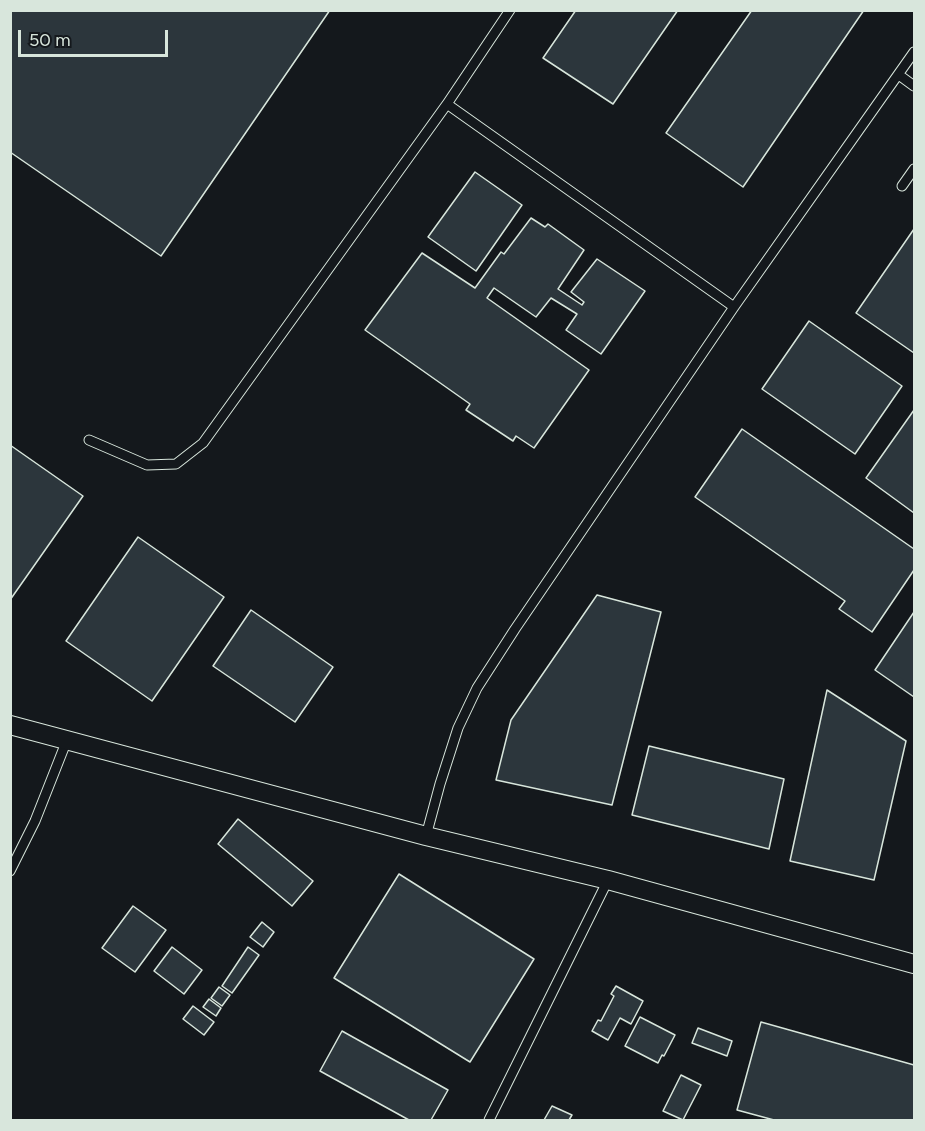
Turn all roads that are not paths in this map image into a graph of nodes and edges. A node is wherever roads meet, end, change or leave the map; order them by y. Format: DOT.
graph roads {
  1 [pos="510,10"];
  2 [pos="915,52"];
  3 [pos="899,75"];
  4 [pos="915,86"];
  5 [pos="447,104"];
  6 [pos="915,169"];
  7 [pos="902,186"];
  8 [pos="734,308"];
  9 [pos="89,440"];
  10 [pos="10,726"];
  11 [pos="67,740"];
  12 [pos="426,836"];
  13 [pos="10,871"];
  14 [pos="608,880"];
  15 [pos="915,964"];
  16 [pos="489,1120"];
  1 -- 5 [label="lane"];
  2 -- 3 [label="lane"];
  3 -- 4 [label="lane"];
  3 -- 8 [label="lane"];
  5 -- 8 [label="lane"];
  5 -- 9 [label="lane"];
  6 -- 7 [label="lane"];
  8 -- 12 [label="lane"];
  10 -- 11 [label="street"];
  11 -- 12 [label="street"];
  11 -- 13 [label="lane"];
  12 -- 14 [label="street"];
  14 -- 15 [label="street"];
  14 -- 16 [label="lane"];
}
